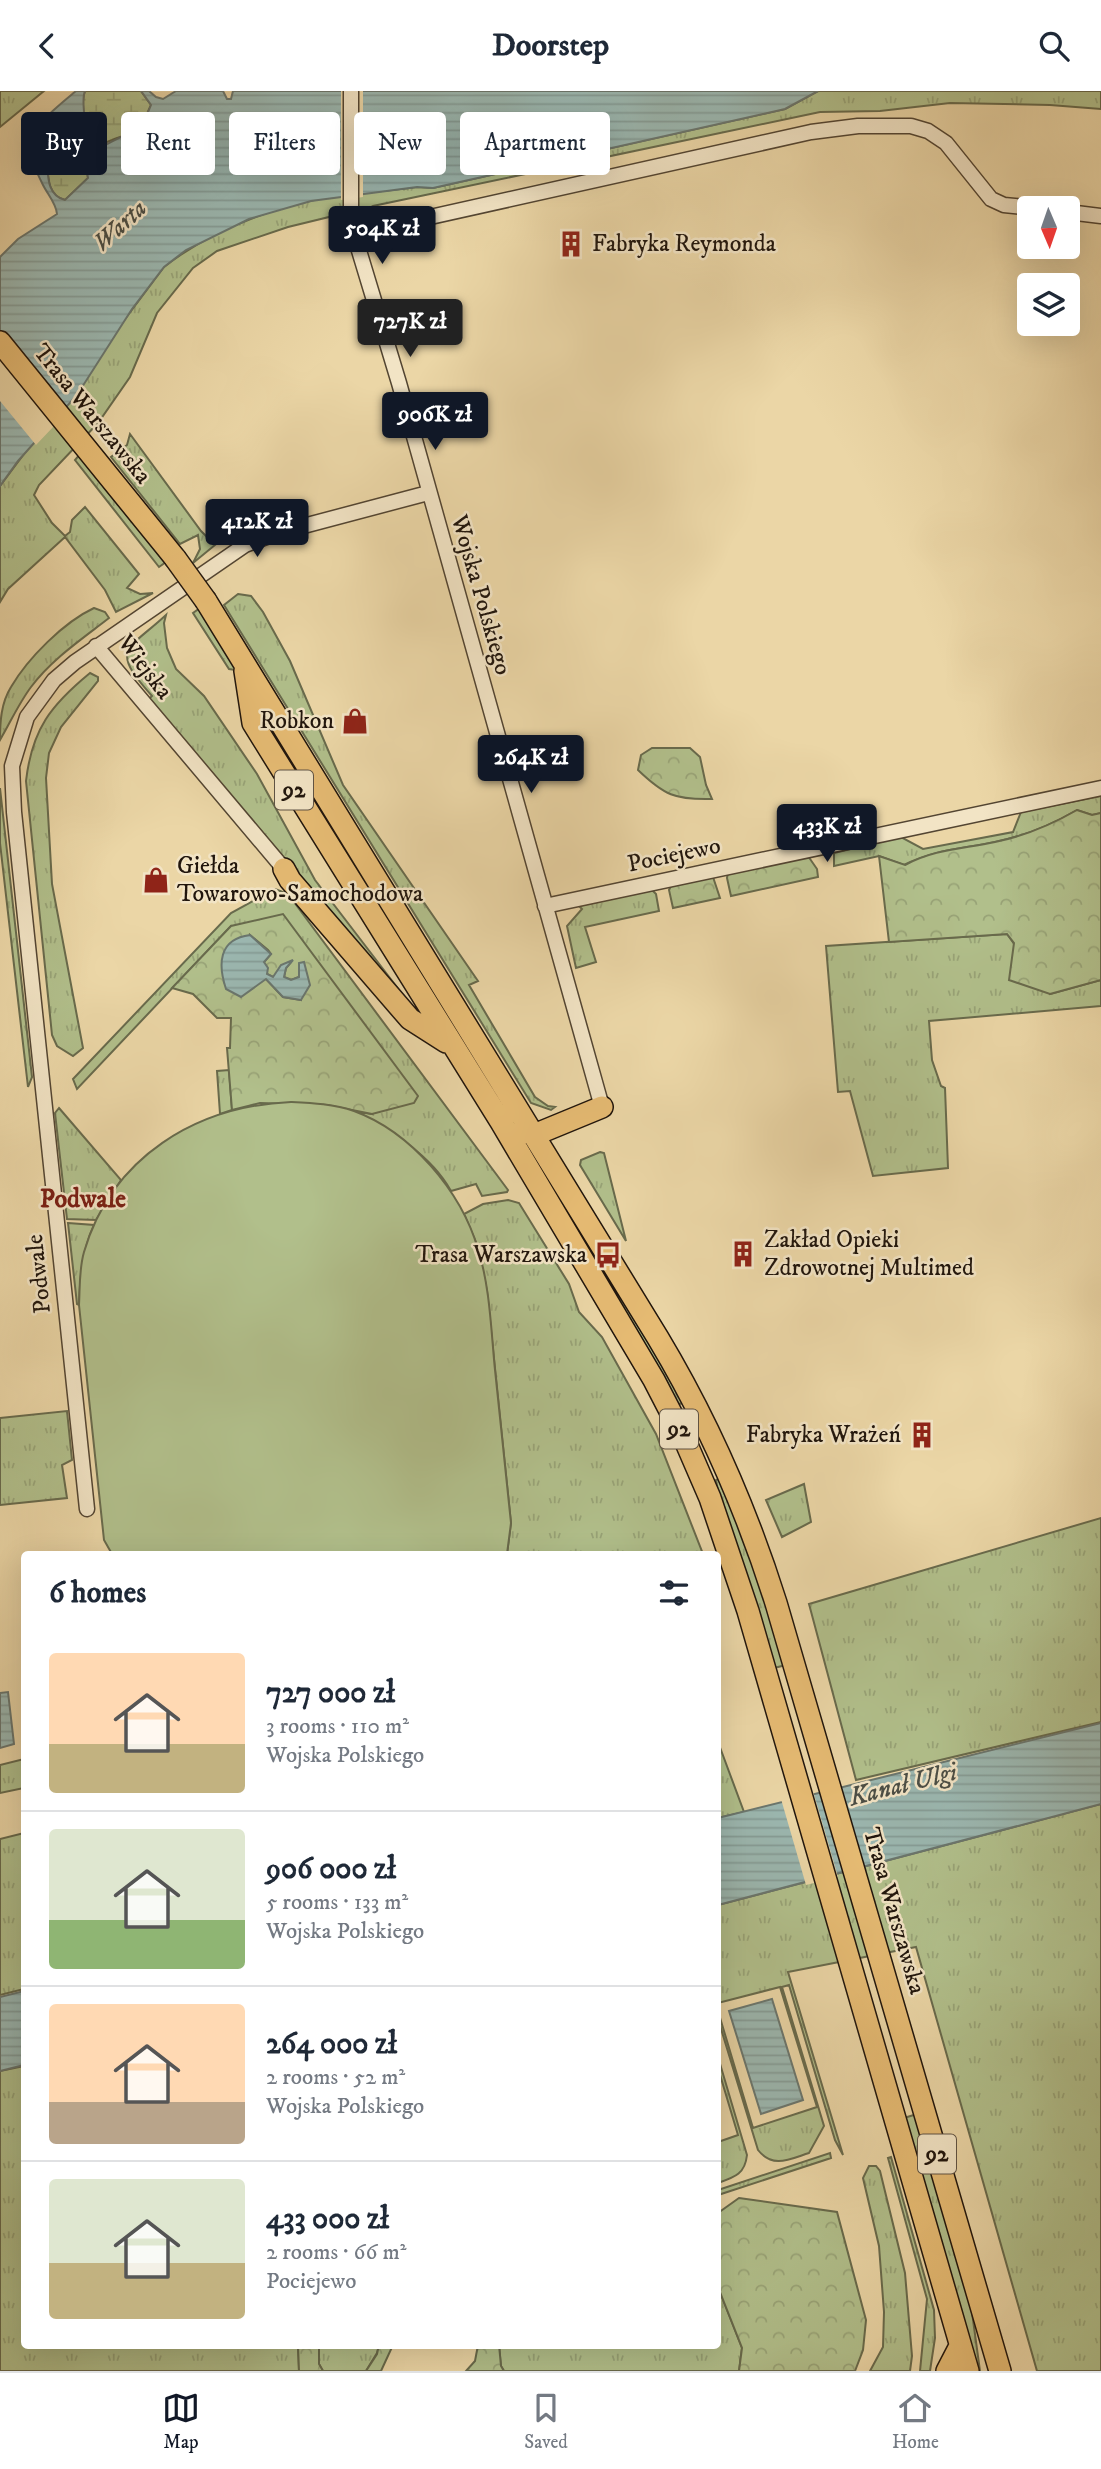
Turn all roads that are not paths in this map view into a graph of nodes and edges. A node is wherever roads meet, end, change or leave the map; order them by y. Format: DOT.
graph roads {
  1 [pos="351,91"];
  2 [pos="1017,206"];
  3 [pos="1080,213"];
  4 [pos="1101,216"];
  5 [pos="354,235"];
  6 [pos="0,342"];
  7 [pos="428,493"];
  8 [pos="96,646"];
  9 [pos="244,661"];
  10 [pos="1101,788"];
  11 [pos="284,869"];
  12 [pos="545,906"];
  13 [pos="452,1046"];
  14 [pos="602,1107"];
  15 [pos="501,1122"];
  16 [pos="534,1135"];
  17 [pos="87,1509"];
  18 [pos="960,2346"];
  19 [pos="947,2371"];
  20 [pos="968,2371"];
  21 [pos="1000,2371"];
  1 -- 5 [label="street, Wojska Polskiego"];
  2 -- 5 [label="street"];
  3 -- 4 [label="street"];
  5 -- 7 [label="street, Wojska Polskiego"];
  6 -- 9 [label="main road, Trasa Warszawska / 92, bridge"];
  7 -- 8 [label="street, Wiejska"];
  7 -- 12 [label="street, Wojska Polskiego"];
  8 -- 11 [label="street, Wiejska"];
  8 -- 17 [label="street, Podwale"];
  9 -- 13 [label="main road, 92"];
  9 -- 16 [label="main road, Trasa Warszawska / 92"];
  10 -- 12 [label="street, Pociejewo"];
  11 -- 13 [label="main road"];
  12 -- 14 [label="street, Wojska Polskiego"];
  13 -- 15 [label="main road, 92"];
  14 -- 16 [label="main road"];
  15 -- 16 [label="main road"];
  15 -- 18 [label="main road, 92"];
  16 -- 21 [label="main road, Trasa Warszawska / 92"];
  18 -- 19 [label="main road"];
  18 -- 20 [label="main road, 92"];
}
